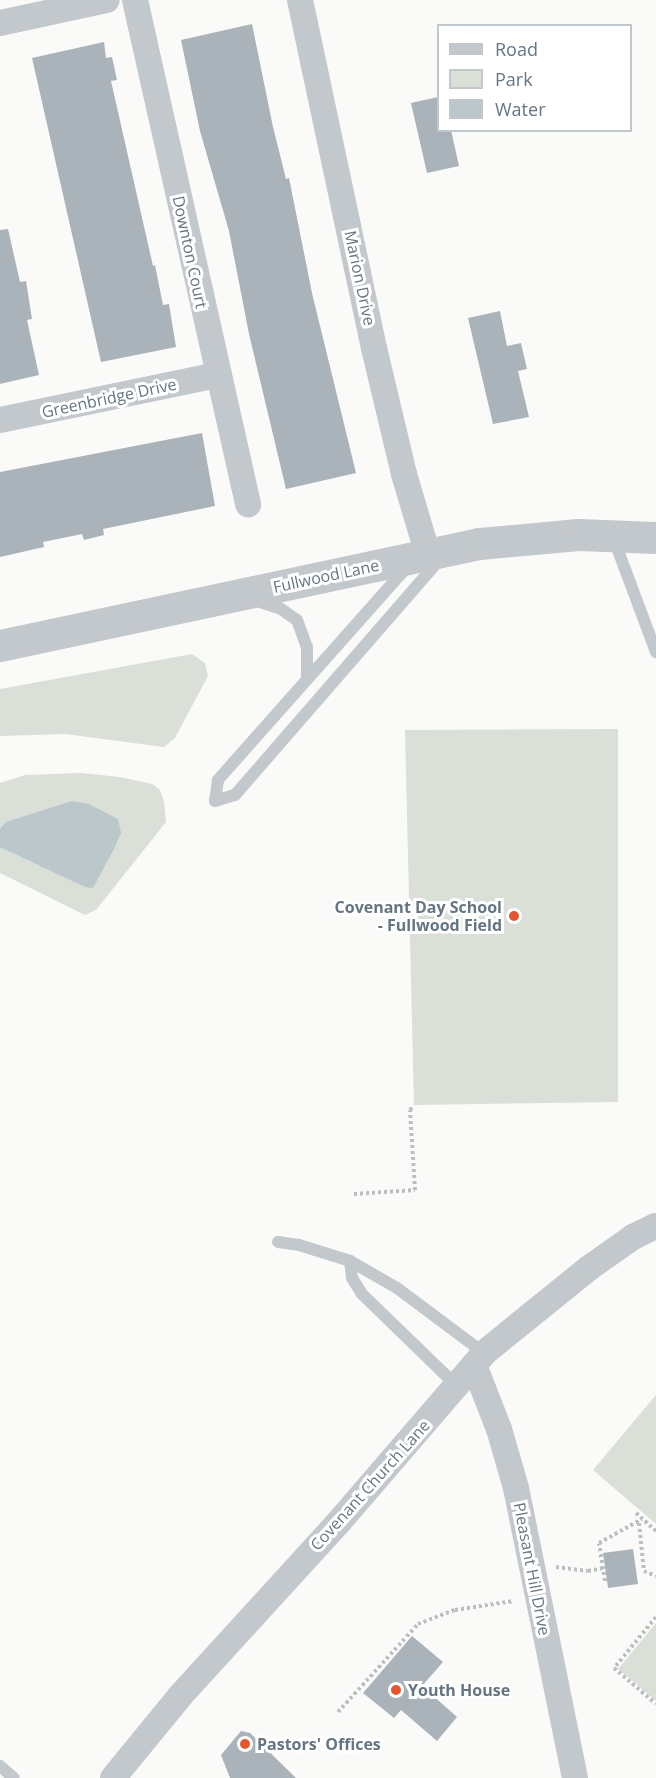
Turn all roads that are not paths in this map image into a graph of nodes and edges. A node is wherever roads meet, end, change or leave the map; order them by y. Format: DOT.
graph roads {
  1 [pos="106,0"];
  2 [pos="135,0"];
  3 [pos="300,0"];
  4 [pos="0,23"];
  5 [pos="218,375"];
  6 [pos="0,420"];
  7 [pos="248,504"];
  8 [pos="613,536"];
  9 [pos="656,538"];
  10 [pos="430,554"];
  11 [pos="234,597"];
  12 [pos="0,646"];
  13 [pos="656,652"];
  14 [pos="307,679"];
  15 [pos="656,1226"];
  16 [pos="278,1242"];
  17 [pos="350,1261"];
  18 [pos="479,1359"];
  19 [pos="457,1386"];
  20 [pos="0,1766"];
  21 [pos="14,1778"];
  22 [pos="113,1778"];
  23 [pos="574,1778"];
  1 -- 4 [label="street"];
  2 -- 5 [label="street, Downton Court"];
  3 -- 10 [label="street, Marion Drive"];
  5 -- 6 [label="street, Greenbridge Drive"];
  5 -- 7 [label="street, Downton Court"];
  8 -- 9 [label="street, Fullwood Lane"];
  8 -- 10 [label="street, Fullwood Lane"];
  8 -- 13 [label="lane"];
  10 -- 11 [label="street, Fullwood Lane"];
  10 -- 14 [label="lane"];
  10 -- 14 [label="lane"];
  11 -- 12 [label="street, Fullwood Lane"];
  11 -- 14 [label="lane"];
  15 -- 18 [label="street, Covenant Church Lane"];
  16 -- 17 [label="lane"];
  17 -- 18 [label="lane"];
  17 -- 19 [label="lane"];
  18 -- 19 [label="street, Covenant Church Lane"];
  18 -- 23 [label="street, Pleasant Hill Drive"];
  19 -- 22 [label="street, Covenant Church Lane"];
  20 -- 21 [label="lane"];
}
